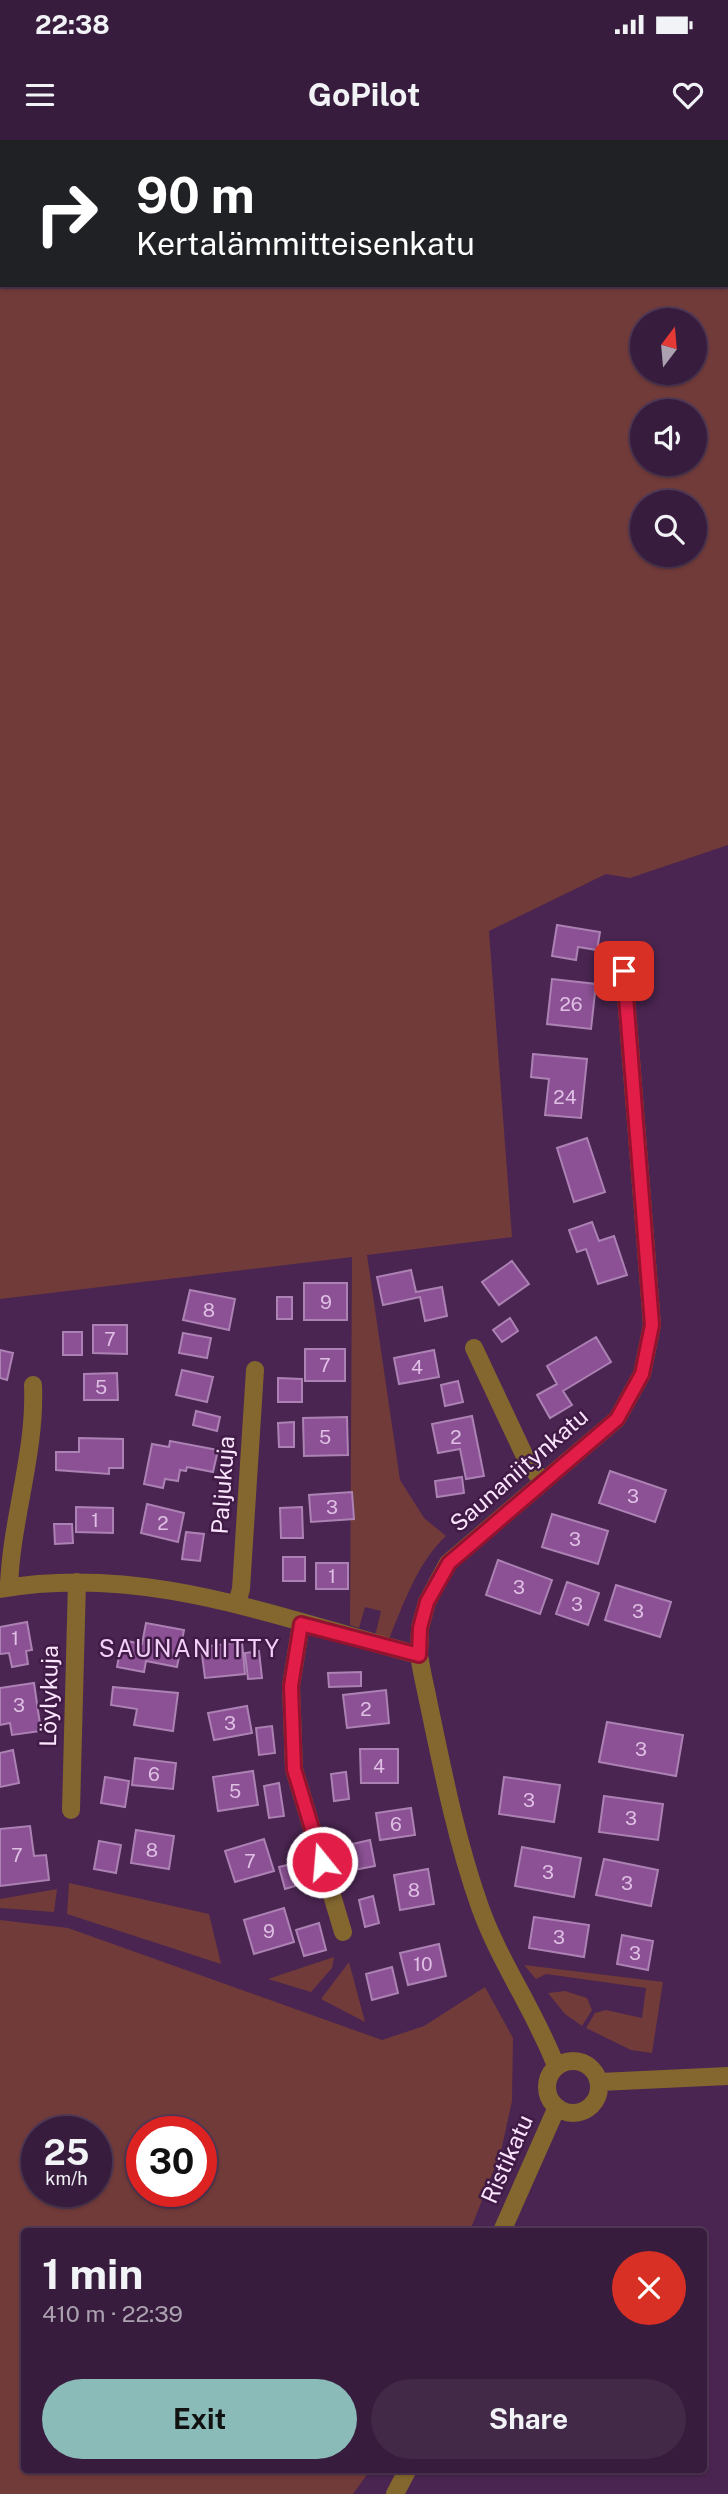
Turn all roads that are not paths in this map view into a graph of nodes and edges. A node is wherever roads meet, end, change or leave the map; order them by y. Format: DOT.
graph roads {
  1 [pos="624,971"];
  2 [pos="474,1348"];
  3 [pos="255,1370"];
  4 [pos="33,1385"];
  5 [pos="543,1482"];
  6 [pos="77,1582"];
  7 [pos="4,1588"];
  8 [pos="237,1603"];
  9 [pos="301,1624"];
  10 [pos="419,1655"];
  11 [pos="71,1810"];
  12 [pos="343,1932"];
  13 [pos="556,2066"];
  14 [pos="728,2076"];
  15 [pos="600,2082"];
  16 [pos="556,2108"];
  17 [pos="503,2228"];
  18 [pos="406,2473"];
  19 [pos="395,2494"];
  1 -- 5 [label="street, Saunaniitynkatu"];
  2 -- 5 [label="street"];
  3 -- 8 [label="street, Paljukuja"];
  4 -- 7 [label="street"];
  5 -- 10 [label="street, Saunaniitynkatu"];
  6 -- 7 [label="street"];
  6 -- 8 [label="street"];
  6 -- 11 [label="street, Löylykuja"];
  8 -- 9 [label="street"];
  9 -- 10 [label="street"];
  9 -- 12 [label="street"];
  10 -- 13 [label="street, Saunaniitynkatu"];
  13 -- 15 [label="street"];
  13 -- 16 [label="street"];
  14 -- 15 [label="street"];
  15 -- 16 [label="street"];
  16 -- 17 [label="street, Ristikatu"];
  18 -- 19 [label="street"];
}
